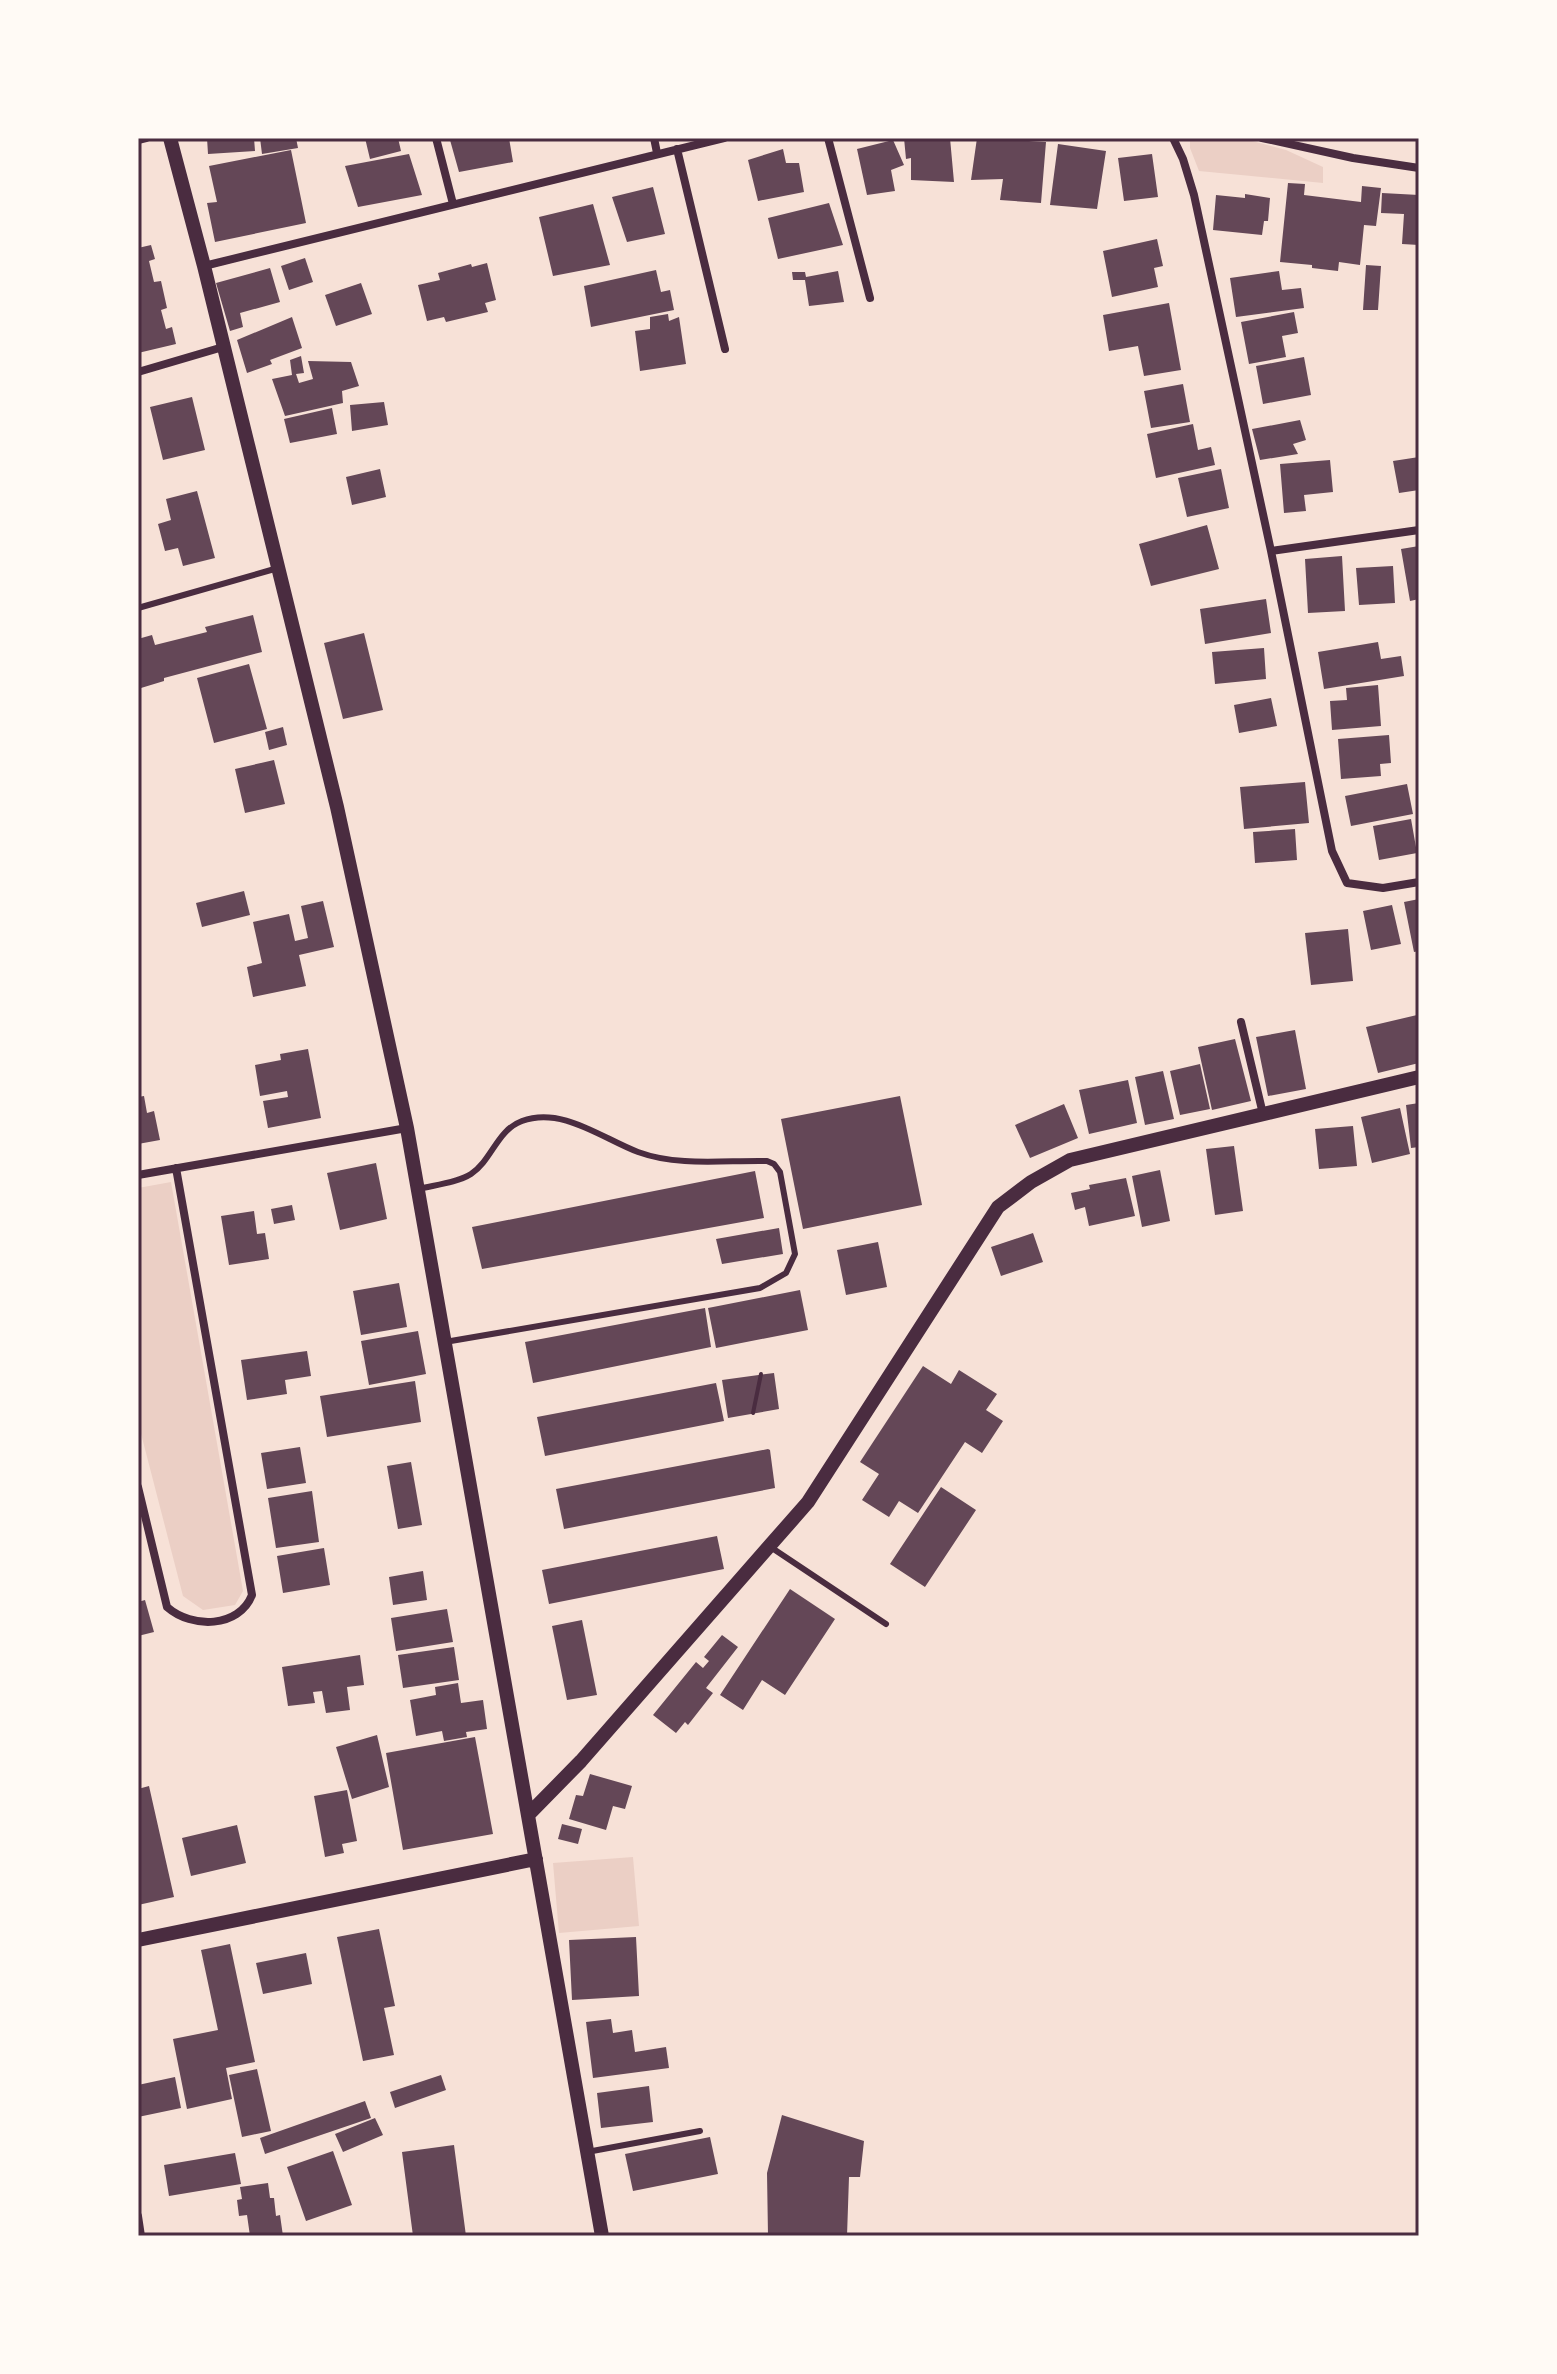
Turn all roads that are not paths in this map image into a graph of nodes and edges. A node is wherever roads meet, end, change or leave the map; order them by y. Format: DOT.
graph roads {
  1 [pos="146,138"];
  2 [pos="170,138"];
  3 [pos="436,138"];
  4 [pos="654,138"];
  5 [pos="724,138"];
  6 [pos="828,138"];
  7 [pos="1173,138"];
  8 [pos="1262,138"];
  9 [pos="138,140"];
  10 [pos="677,149"];
  11 [pos="657,153"];
  12 [pos="1419,168"];
  13 [pos="453,204"];
  14 [pos="204,266"];
  15 [pos="870,298"];
  16 [pos="223,347"];
  17 [pos="725,349"];
  18 [pos="138,372"];
  19 [pos="1419,530"];
  20 [pos="1271,551"];
  21 [pos="278,568"];
  22 [pos="138,608"];
  23 [pos="1419,882"];
  24 [pos="1241,1022"];
  25 [pos="1419,1077"];
  26 [pos="1263,1114"];
  27 [pos="407,1128"];
  28 [pos="176,1168"];
  29 [pos="138,1175"];
  30 [pos="418,1189"];
  31 [pos="445,1342"];
  32 [pos="138,1487"];
  33 [pos="769,1546"];
  34 [pos="886,1624"];
  35 [pos="528,1815"];
  36 [pos="536,1859"];
  37 [pos="138,1940"];
  38 [pos="700,2131"];
  39 [pos="587,2152"];
  40 [pos="138,2216"];
  41 [pos="141,2236"];
  42 [pos="602,2236"];
  1 -- 9 [label="street"];
  2 -- 14 [label="street"];
  3 -- 13 [label="street"];
  4 -- 11 [label="street"];
  5 -- 10 [label="street"];
  6 -- 15 [label="street"];
  7 -- 20 [label="street"];
  8 -- 12 [label="street"];
  10 -- 11 [label="street"];
  10 -- 17 [label="street"];
  11 -- 13 [label="street"];
  13 -- 14 [label="street"];
  14 -- 16 [label="street"];
  16 -- 18 [label="street"];
  16 -- 21 [label="street"];
  19 -- 20 [label="street"];
  20 -- 23 [label="street"];
  21 -- 22 [label="lane"];
  21 -- 27 [label="street"];
  24 -- 26 [label="street"];
  25 -- 26 [label="street"];
  26 -- 33 [label="street"];
  27 -- 28 [label="street"];
  27 -- 30 [label="street"];
  28 -- 29 [label="street"];
  28 -- 32 [label="street"];
  30 -- 31 [label="street"];
  30 -- 31 [label="lane"];
  31 -- 35 [label="street"];
  33 -- 34 [label="lane"];
  33 -- 35 [label="street"];
  35 -- 36 [label="street"];
  36 -- 37 [label="street"];
  36 -- 39 [label="street"];
  38 -- 39 [label="lane"];
  39 -- 42 [label="street"];
  40 -- 41 [label="street"];
}
